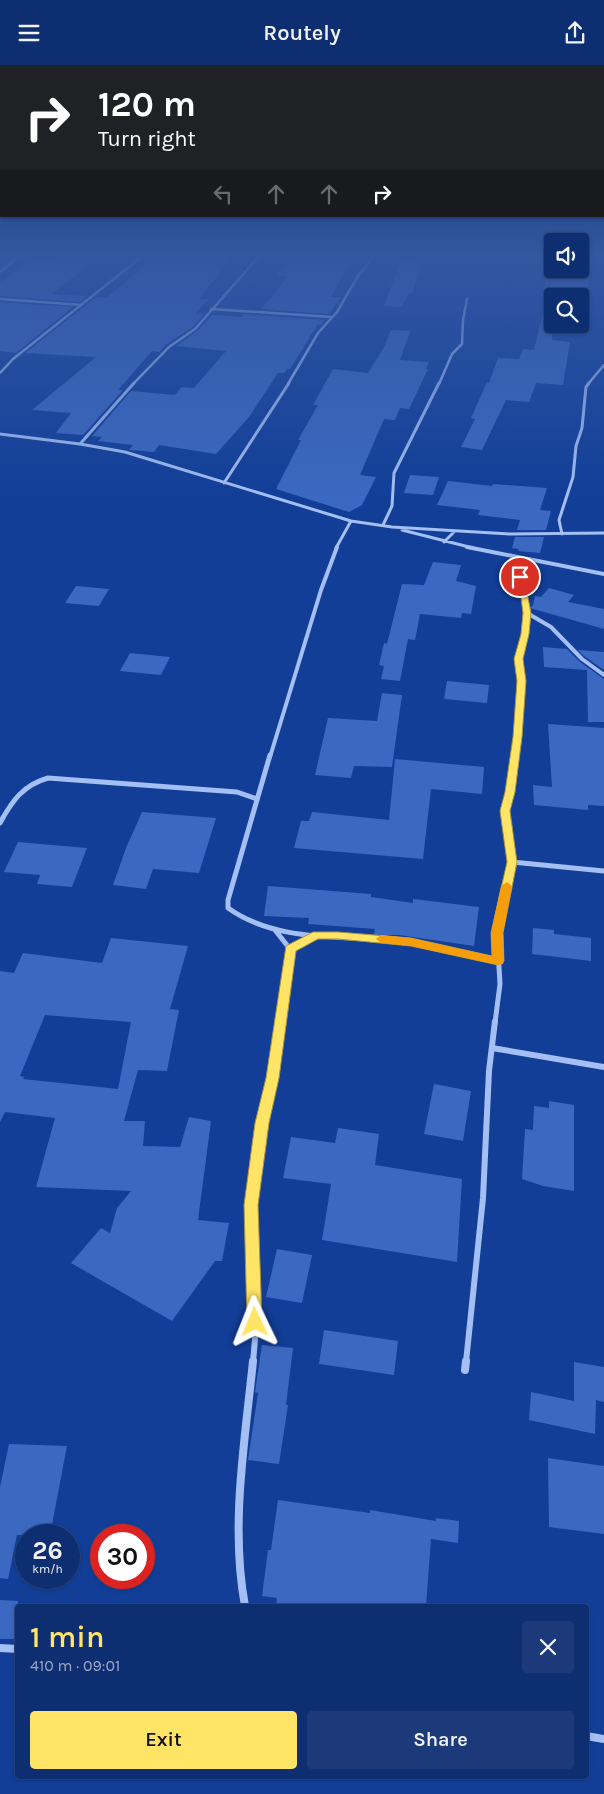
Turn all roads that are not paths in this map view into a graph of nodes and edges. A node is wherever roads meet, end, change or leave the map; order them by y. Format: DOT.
graph roads {
  1 [pos="43,336"];
  2 [pos="185,336"];
  3 [pos="316,336"];
  4 [pos="462,336"];
  5 [pos="604,365"];
  6 [pos="0,373"];
  7 [pos="0,434"];
  8 [pos="80,444"];
  9 [pos="224,483"];
  10 [pos="351,521"];
  11 [pos="383,525"];
  12 [pos="392,527"];
  13 [pos="455,531"];
  14 [pos="604,533"];
  15 [pos="562,534"];
  16 [pos="444,542"];
  17 [pos="530,559"];
  18 [pos="604,575"];
  19 [pos="527,613"];
  20 [pos="604,675"];
  21 [pos="257,799"];
  22 [pos="0,823"];
  23 [pos="512,862"];
  24 [pos="604,871"];
  25 [pos="275,930"];
  26 [pos="317,935"];
  27 [pos="290,949"];
  28 [pos="498,961"];
  29 [pos="492,1048"];
  30 [pos="604,1067"];
  31 [pos="464,1370"];
  32 [pos="245,1604"];
  33 [pos="0,1648"];
  34 [pos="15,1649"];
  35 [pos="589,1736"];
  36 [pos="604,1739"];
  1 -- 6 [label="street"];
  2 -- 8 [label="street"];
  3 -- 9 [label="street"];
  4 -- 11 [label="street"];
  5 -- 15 [label="street"];
  7 -- 8 [label="street"];
  8 -- 9 [label="street"];
  9 -- 10 [label="street"];
  10 -- 11 [label="street"];
  10 -- 21 [label="street"];
  11 -- 12 [label="street"];
  12 -- 13 [label="street"];
  12 -- 16 [label="street"];
  13 -- 15 [label="street"];
  13 -- 16 [label="street"];
  14 -- 15 [label="street"];
  16 -- 17 [label="street"];
  17 -- 18 [label="street"];
  17 -- 19 [label="street"];
  19 -- 20 [label="street"];
  19 -- 23 [label="street"];
  21 -- 22 [label="street"];
  21 -- 25 [label="street"];
  23 -- 24 [label="street"];
  23 -- 28 [label="street"];
  25 -- 26 [label="street"];
  25 -- 27 [label="street"];
  26 -- 27 [label="street"];
  26 -- 28 [label="street"];
  27 -- 32 [label="street"];
  28 -- 29 [label="street"];
  29 -- 30 [label="street"];
  29 -- 31 [label="street"];
  33 -- 34 [label="street"];
  35 -- 36 [label="street"];
}
